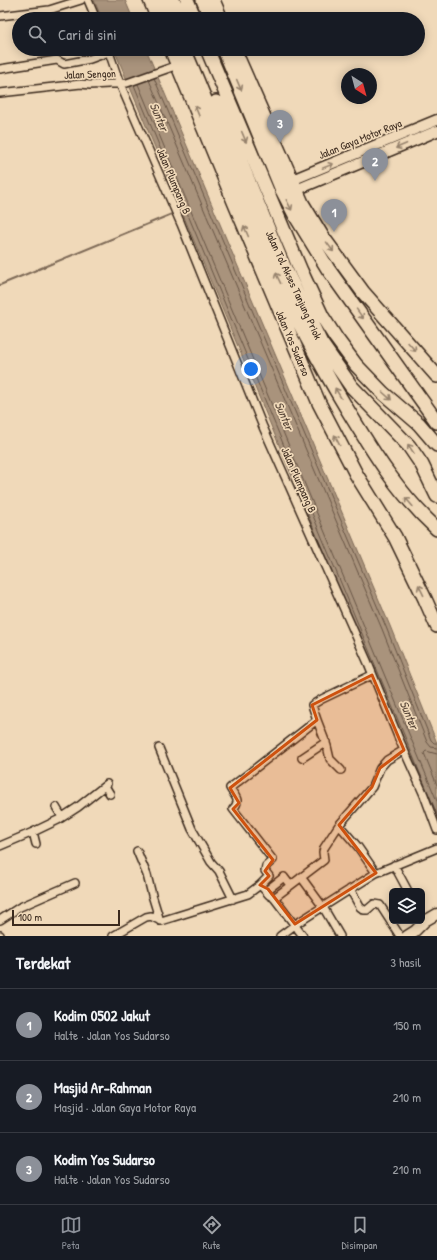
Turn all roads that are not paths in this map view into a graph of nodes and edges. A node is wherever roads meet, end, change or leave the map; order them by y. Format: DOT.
graph roads {
  1 [pos="82,0"];
  2 [pos="88,0"];
  3 [pos="150,0"];
  4 [pos="162,0"];
  5 [pos="173,0"];
  6 [pos="187,0"];
  7 [pos="203,0"];
  8 [pos="213,0"];
  9 [pos="33,12"];
  10 [pos="93,12"];
  11 [pos="155,12"];
  12 [pos="168,12"];
  13 [pos="178,12"];
  14 [pos="192,12"];
  15 [pos="208,12"];
  16 [pos="218,12"];
  17 [pos="12,15"];
  18 [pos="0,16"];
  19 [pos="97,56"];
  20 [pos="111,56"];
  21 [pos="174,56"];
  22 [pos="187,56"];
  23 [pos="197,56"];
  24 [pos="211,56"];
  25 [pos="227,56"];
  26 [pos="237,56"];
  27 [pos="178,65"];
  28 [pos="0,69"];
  29 [pos="123,84"];
  30 [pos="0,93"];
  31 [pos="437,120"];
  32 [pos="437,131"];
  33 [pos="358,159"];
  34 [pos="294,185"];
  35 [pos="437,376"];
  36 [pos="437,422"];
  37 [pos="437,445"];
  38 [pos="437,496"];
  39 [pos="437,529"];
  40 [pos="437,626"];
  41 [pos="372,675"];
  42 [pos="317,720"];
  43 [pos="326,742"];
  44 [pos="159,748"];
  45 [pos="404,750"];
  46 [pos="302,758"];
  47 [pos="341,770"];
  48 [pos="110,794"];
  49 [pos="56,807"];
  50 [pos="62,817"];
  51 [pos="339,825"];
  52 [pos="437,830"];
  53 [pos="33,832"];
  54 [pos="36,844"];
  55 [pos="0,846"];
  56 [pos="437,848"];
  57 [pos="137,851"];
  58 [pos="394,865"];
  59 [pos="376,873"];
  60 [pos="301,877"];
  61 [pos="75,882"];
  62 [pos="260,884"];
  63 [pos="290,885"];
  64 [pos="406,888"];
  65 [pos="350,889"];
  66 [pos="266,890"];
  67 [pos="274,898"];
  68 [pos="233,899"];
  69 [pos="323,907"];
  70 [pos="437,914"];
  71 [pos="0,920"];
  72 [pos="425,920"];
  73 [pos="160,921"];
  74 [pos="437,921"];
  75 [pos="295,924"];
  76 [pos="420,924"];
  77 [pos="425,924"];
  78 [pos="113,936"];
  79 [pos="280,936"];
  80 [pos="303,936"];
  81 [pos="340,936"];
  82 [pos="400,936"];
  83 [pos="407,936"];
  1 -- 9 [label="street"];
  2 -- 10 [label="street"];
  3 -- 11 [label="highway"];
  4 -- 12 [label="highway"];
  5 -- 13 [label="highway"];
  6 -- 14 [label="highway"];
  7 -- 15 [label="highway"];
  8 -- 16 [label="highway"];
  17 -- 18 [label="street"];
  19 -- 28 [label="street"];
  20 -- 29 [label="street, Jalan Plumpang B"];
  21 -- 27 [label="highway, Jalan Yos Sudarso"];
  39 -- 22 [label="highway, one-way"];
  38 -- 23 [label="highway, Jalan Tol Akses Tanjung Priok, one-way"];
  24 -- 37 [label="highway, Jalan Tol Akses Tanjung Priok, one-way"];
  25 -- 36 [label="highway, one-way"];
  26 -- 34 [label="highway"];
  27 -- 29 [label="street, Jalan Sengon"];
  40 -- 27 [label="highway, Jalan Yos Sudarso, one-way"];
  29 -- 30 [label="street, Jalan Sengon"];
  29 -- 41 [label="street, Jalan Plumpang B"];
  31 -- 33 [label="street, Jalan Gaya Motor Raya"];
  32 -- 33 [label="street, Jalan Gaya Motor Raya, one-way"];
  33 -- 34 [label="street, Jalan Gaya Motor Raya"];
  34 -- 35 [label="highway, one-way"];
  41 -- 42 [label="street"];
  41 -- 45 [label="street, Jalan Plumpang B"];
  42 -- 43 [label="street"];
  42 -- 62 [label="street"];
  43 -- 46 [label="street"];
  43 -- 47 [label="street"];
  44 -- 68 [label="street"];
  45 -- 51 [label="street"];
  45 -- 52 [label="street, Jalan Plumpang B"];
  48 -- 50 [label="street"];
  49 -- 50 [label="street"];
  50 -- 53 [label="street"];
  51 -- 59 [label="street"];
  51 -- 60 [label="street"];
  53 -- 54 [label="street"];
  53 -- 55 [label="street"];
  56 -- 58 [label="street"];
  57 -- 73 [label="street"];
  58 -- 59 [label="street"];
  58 -- 64 [label="street"];
  59 -- 65 [label="street"];
  60 -- 63 [label="street"];
  60 -- 69 [label="street"];
  61 -- 71 [label="street"];
  62 -- 66 [label="street"];
  62 -- 68 [label="street"];
  63 -- 66 [label="street"];
  63 -- 67 [label="street"];
  65 -- 69 [label="street"];
  65 -- 82 [label="street"];
  66 -- 67 [label="street"];
  67 -- 75 [label="street"];
  68 -- 73 [label="street"];
  69 -- 75 [label="street"];
  69 -- 81 [label="street"];
  70 -- 72 [label="street"];
  73 -- 78 [label="street"];
  74 -- 77 [label="street"];
  75 -- 79 [label="street"];
  75 -- 80 [label="street"];
  76 -- 83 [label="street"];
}
